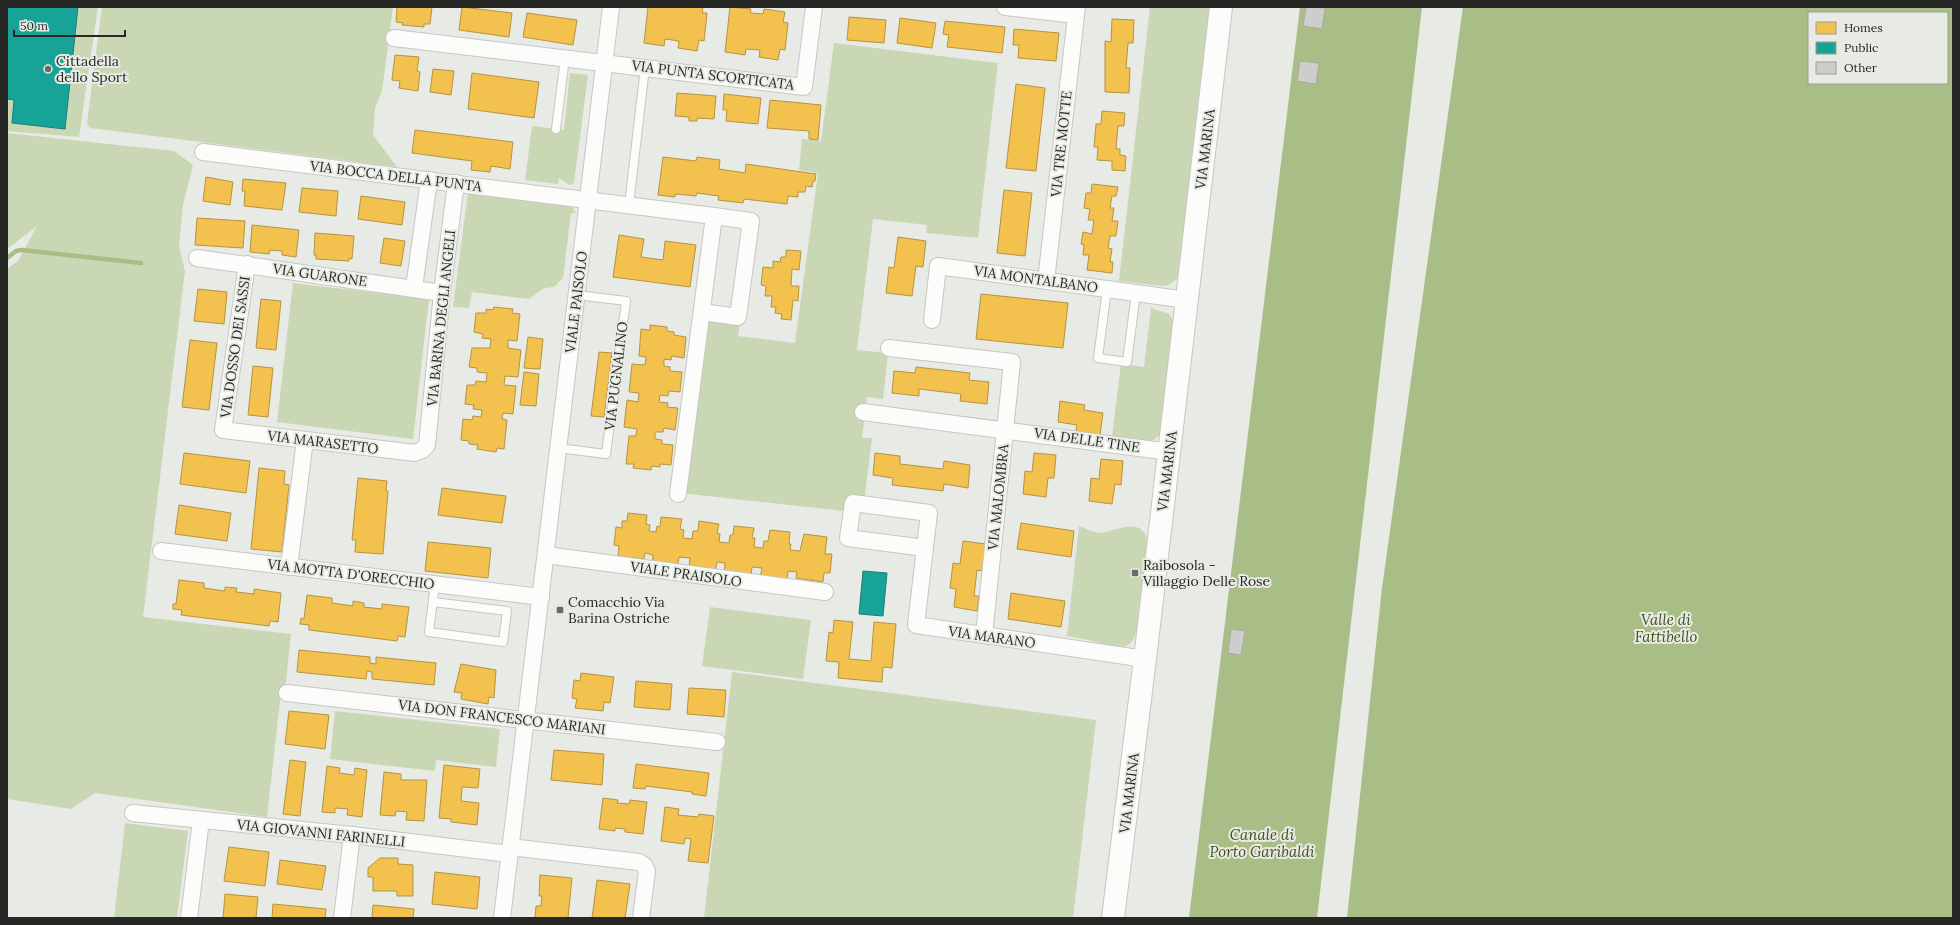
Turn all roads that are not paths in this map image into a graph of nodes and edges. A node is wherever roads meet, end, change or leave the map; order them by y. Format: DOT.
graph roads {
  1 [pos="611,7"];
  2 [pos="814,7"];
  3 [pos="1005,7"];
  4 [pos="1076,11"];
  5 [pos="1221,12"];
  6 [pos="394,38"];
  7 [pos="564,58"];
  8 [pos="604,62"];
  9 [pos="645,67"];
  10 [pos="556,129"];
  11 [pos="203,152"];
  12 [pos="429,180"];
  13 [pos="456,184"];
  14 [pos="588,200"];
  15 [pos="629,205"];
  16 [pos="714,216"];
  17 [pos="197,258"];
  18 [pos="247,264"];
  19 [pos="1046,281"];
  20 [pos="414,288"];
  21 [pos="1107,289"];
  22 [pos="442,293"];
  23 [pos="1136,293"];
  24 [pos="577,295"];
  25 [pos="1187,300"];
  26 [pos="702,312"];
  27 [pos="932,320"];
  28 [pos="889,348"];
  29 [pos="863,412"];
  30 [pos="1005,429"];
  31 [pos="223,430"];
  32 [pos="306,440"];
  33 [pos="558,448"];
  34 [pos="422,450"];
  35 [pos="1170,452"];
  36 [pos="678,494"];
  37 [pos="925,548"];
  38 [pos="161,551"];
  39 [pos="546,555"];
  40 [pos="289,567"];
  41 [pos="435,584"];
  42 [pos="490,591"];
  43 [pos="825,592"];
  44 [pos="541,597"];
  45 [pos="432,602"];
  46 [pos="488,608"];
  47 [pos="984,635"];
  48 [pos="1146,659"];
  49 [pos="286,693"];
  50 [pos="526,720"];
  51 [pos="718,742"];
  52 [pos="133,813"];
  53 [pos="201,820"];
  54 [pos="352,835"];
  55 [pos="510,850"];
  56 [pos="189,918"];
  57 [pos="342,918"];
  58 [pos="502,918"];
  59 [pos="641,918"];
  60 [pos="1113,918"];
  1 -- 8 [label="street, VIALE PAISOLO"];
  2 -- 9 [label="street, VIA PUNTA SCORTICATA"];
  3 -- 4 [label="street"];
  4 -- 19 [label="street, VIA TRE MOTTE"];
  5 -- 25 [label="street, VIA MARINA"];
  6 -- 7 [label="street, VIA PUNTA SCORTICATA"];
  7 -- 8 [label="street, VIA PUNTA SCORTICATA"];
  7 -- 10 [label="lane"];
  8 -- 9 [label="street, VIA PUNTA SCORTICATA"];
  8 -- 14 [label="street, VIALE PAISOLO"];
  9 -- 15 [label="lane"];
  11 -- 12 [label="street, VIA BOCCA DELLA PUNTA"];
  12 -- 13 [label="street, VIA BOCCA DELLA PUNTA"];
  12 -- 20 [label="street"];
  13 -- 14 [label="street, VIA BOCCA DELLA PUNTA"];
  13 -- 22 [label="street, VIA BARINA DEGLI ANGELI"];
  14 -- 15 [label="street, VIA BOCCA DELLA PUNTA"];
  14 -- 24 [label="street, VIALE PAISOLO"];
  15 -- 16 [label="street, VIA BOCCA DELLA PUNTA"];
  16 -- 26 [label="street"];
  16 -- 26 [label="street, VIA BOCCA DELLA PUNTA"];
  17 -- 18 [label="street, VIA GUARONE"];
  18 -- 20 [label="street, VIA GUARONE"];
  18 -- 31 [label="street, VIA DOSSO DEI SASSI"];
  19 -- 21 [label="street, VIA MONTALBANO"];
  19 -- 27 [label="street, VIA MONTALBANO"];
  20 -- 22 [label="street, VIA GUARONE"];
  21 -- 23 [label="street, VIA MONTALBANO"];
  21 -- 23 [label="lane"];
  22 -- 34 [label="street, VIA BARINA DEGLI ANGELI"];
  23 -- 25 [label="street, VIA MONTALBANO"];
  24 -- 33 [label="street, VIALE PAISOLO"];
  24 -- 33 [label="lane, VIA PUGNALINO"];
  25 -- 35 [label="street, VIA MARINA"];
  26 -- 36 [label="street"];
  28 -- 30 [label="street"];
  29 -- 30 [label="street, VIA MALOMBRA"];
  30 -- 35 [label="street, VIA DELLE TINE"];
  30 -- 47 [label="street, VIA MALOMBRA"];
  31 -- 32 [label="street, VIA MARASETTO"];
  32 -- 34 [label="street, VIA MARASETTO"];
  32 -- 40 [label="street"];
  33 -- 39 [label="street, VIALE PAISOLO"];
  35 -- 48 [label="street, VIA MARINA"];
  37 -- 37 [label="street"];
  37 -- 47 [label="street, VIA MARANO"];
  38 -- 40 [label="street, VIA MOTTA D'ORECCHIO"];
  39 -- 43 [label="street, VIALE PRAISOLO"];
  39 -- 44 [label="street, VIALE PAISOLO"];
  40 -- 41 [label="street, VIA MOTTA D'ORECCHIO"];
  41 -- 42 [label="street, VIA MOTTA D'ORECCHIO"];
  41 -- 45 [label="lane"];
  42 -- 44 [label="street, VIA MOTTA D'ORECCHIO"];
  42 -- 46 [label="lane"];
  44 -- 50 [label="street, VIALE PAISOLO"];
  45 -- 46 [label="lane"];
  45 -- 46 [label="lane"];
  47 -- 48 [label="street, VIA MARANO"];
  48 -- 60 [label="street, VIA MARINA"];
  49 -- 50 [label="street, VIA DON FRANCESCO MARIANI"];
  50 -- 51 [label="street, VIA DON FRANCESCO MARIANI"];
  50 -- 55 [label="street, VIALE PAISOLO"];
  52 -- 53 [label="street, VIA GIOVANNI FARINELLI"];
  53 -- 54 [label="street, VIA GIOVANNI FARINELLI"];
  53 -- 56 [label="street"];
  54 -- 55 [label="street, VIA GIOVANNI FARINELLI"];
  54 -- 57 [label="street"];
  55 -- 58 [label="street, VIALE PAISOLO"];
  55 -- 59 [label="street, VIA GIOVANNI FARINELLI"];
}
